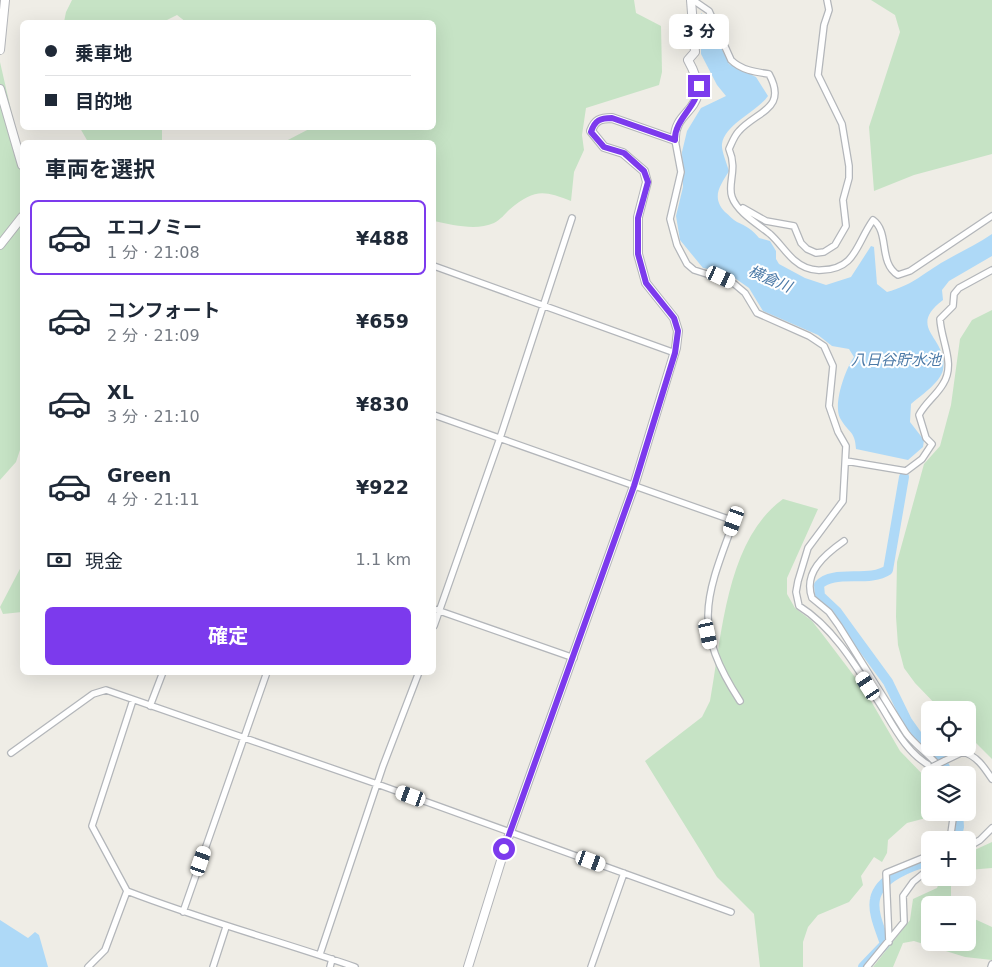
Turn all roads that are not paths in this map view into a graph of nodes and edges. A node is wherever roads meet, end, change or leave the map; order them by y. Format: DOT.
graph roads {
  1 [pos="5,0"];
  2 [pos="692,0"];
  3 [pos="827,0"];
  4 [pos="0,50"];
  5 [pos="0,89"];
  6 [pos="675,140"];
  7 [pos="20,158"];
  8 [pos="737,205"];
  9 [pos="992,216"];
  10 [pos="572,218"];
  11 [pos="20,220"];
  12 [pos="0,245"];
  13 [pos="436,267"];
  14 [pos="992,270"];
  15 [pos="542,304"];
  16 [pos="675,353"];
  17 [pos="436,416"];
  18 [pos="500,438"];
  19 [pos="846,461"];
  20 [pos="634,486"];
  21 [pos="844,541"];
  22 [pos="436,610"];
  23 [pos="574,658"];
  24 [pos="162,675"];
  25 [pos="266,675"];
  26 [pos="418,675"];
  27 [pos="133,700"];
  28 [pos="740,702"];
  29 [pos="150,706"];
  30 [pos="244,738"];
  31 [pos="11,753"];
  32 [pos="938,766"];
  33 [pos="992,779"];
  34 [pos="377,784"];
  35 [pos="992,828"];
  36 [pos="510,832"];
  37 [pos="976,842"];
  38 [pos="921,859"];
  39 [pos="624,873"];
  40 [pos="921,876"];
  41 [pos="127,891"];
  42 [pos="183,912"];
  43 [pos="731,912"];
  44 [pos="226,927"];
  45 [pos="889,942"];
  46 [pos="320,954"];
  47 [pos="332,959"];
  48 [pos="88,967"];
  49 [pos="213,967"];
  50 [pos="330,967"];
  51 [pos="355,967"];
  52 [pos="468,967"];
  53 [pos="591,967"];
  54 [pos="867,967"];
  1 -- 4 [label="street"];
  2 -- 6 [label="street"];
  2 -- 8 [label="street"];
  3 -- 8 [label="street"];
  5 -- 7 [label="street"];
  6 -- 16 [label="street"];
  6 -- 19 [label="street"];
  8 -- 9 [label="street"];
  10 -- 15 [label="street"];
  11 -- 12 [label="street"];
  13 -- 15 [label="street"];
  14 -- 19 [label="street"];
  15 -- 16 [label="street"];
  15 -- 18 [label="street"];
  16 -- 20 [label="street"];
  17 -- 18 [label="street"];
  18 -- 20 [label="street"];
  18 -- 22 [label="street"];
  19 -- 33 [label="street, bridge"];
  20 -- 23 [label="street"];
  20 -- 28 [label="street"];
  21 -- 32 [label="street"];
  22 -- 23 [label="street"];
  23 -- 36 [label="street"];
  24 -- 29 [label="street"];
  25 -- 30 [label="street"];
  26 -- 34 [label="street"];
  27 -- 29 [label="street"];
  27 -- 31 [label="street"];
  27 -- 41 [label="street"];
  29 -- 30 [label="street"];
  30 -- 34 [label="street"];
  30 -- 42 [label="street"];
  34 -- 36 [label="street"];
  34 -- 46 [label="street"];
  35 -- 37 [label="street"];
  36 -- 39 [label="street"];
  36 -- 52 [label="street"];
  38 -- 45 [label="street"];
  39 -- 43 [label="street"];
  39 -- 53 [label="street"];
  40 -- 45 [label="street"];
  41 -- 42 [label="street"];
  41 -- 48 [label="street"];
  42 -- 44 [label="street"];
  44 -- 46 [label="street"];
  44 -- 49 [label="street"];
  45 -- 54 [label="street"];
  46 -- 47 [label="street"];
  47 -- 50 [label="street"];
  47 -- 51 [label="street"];
}
